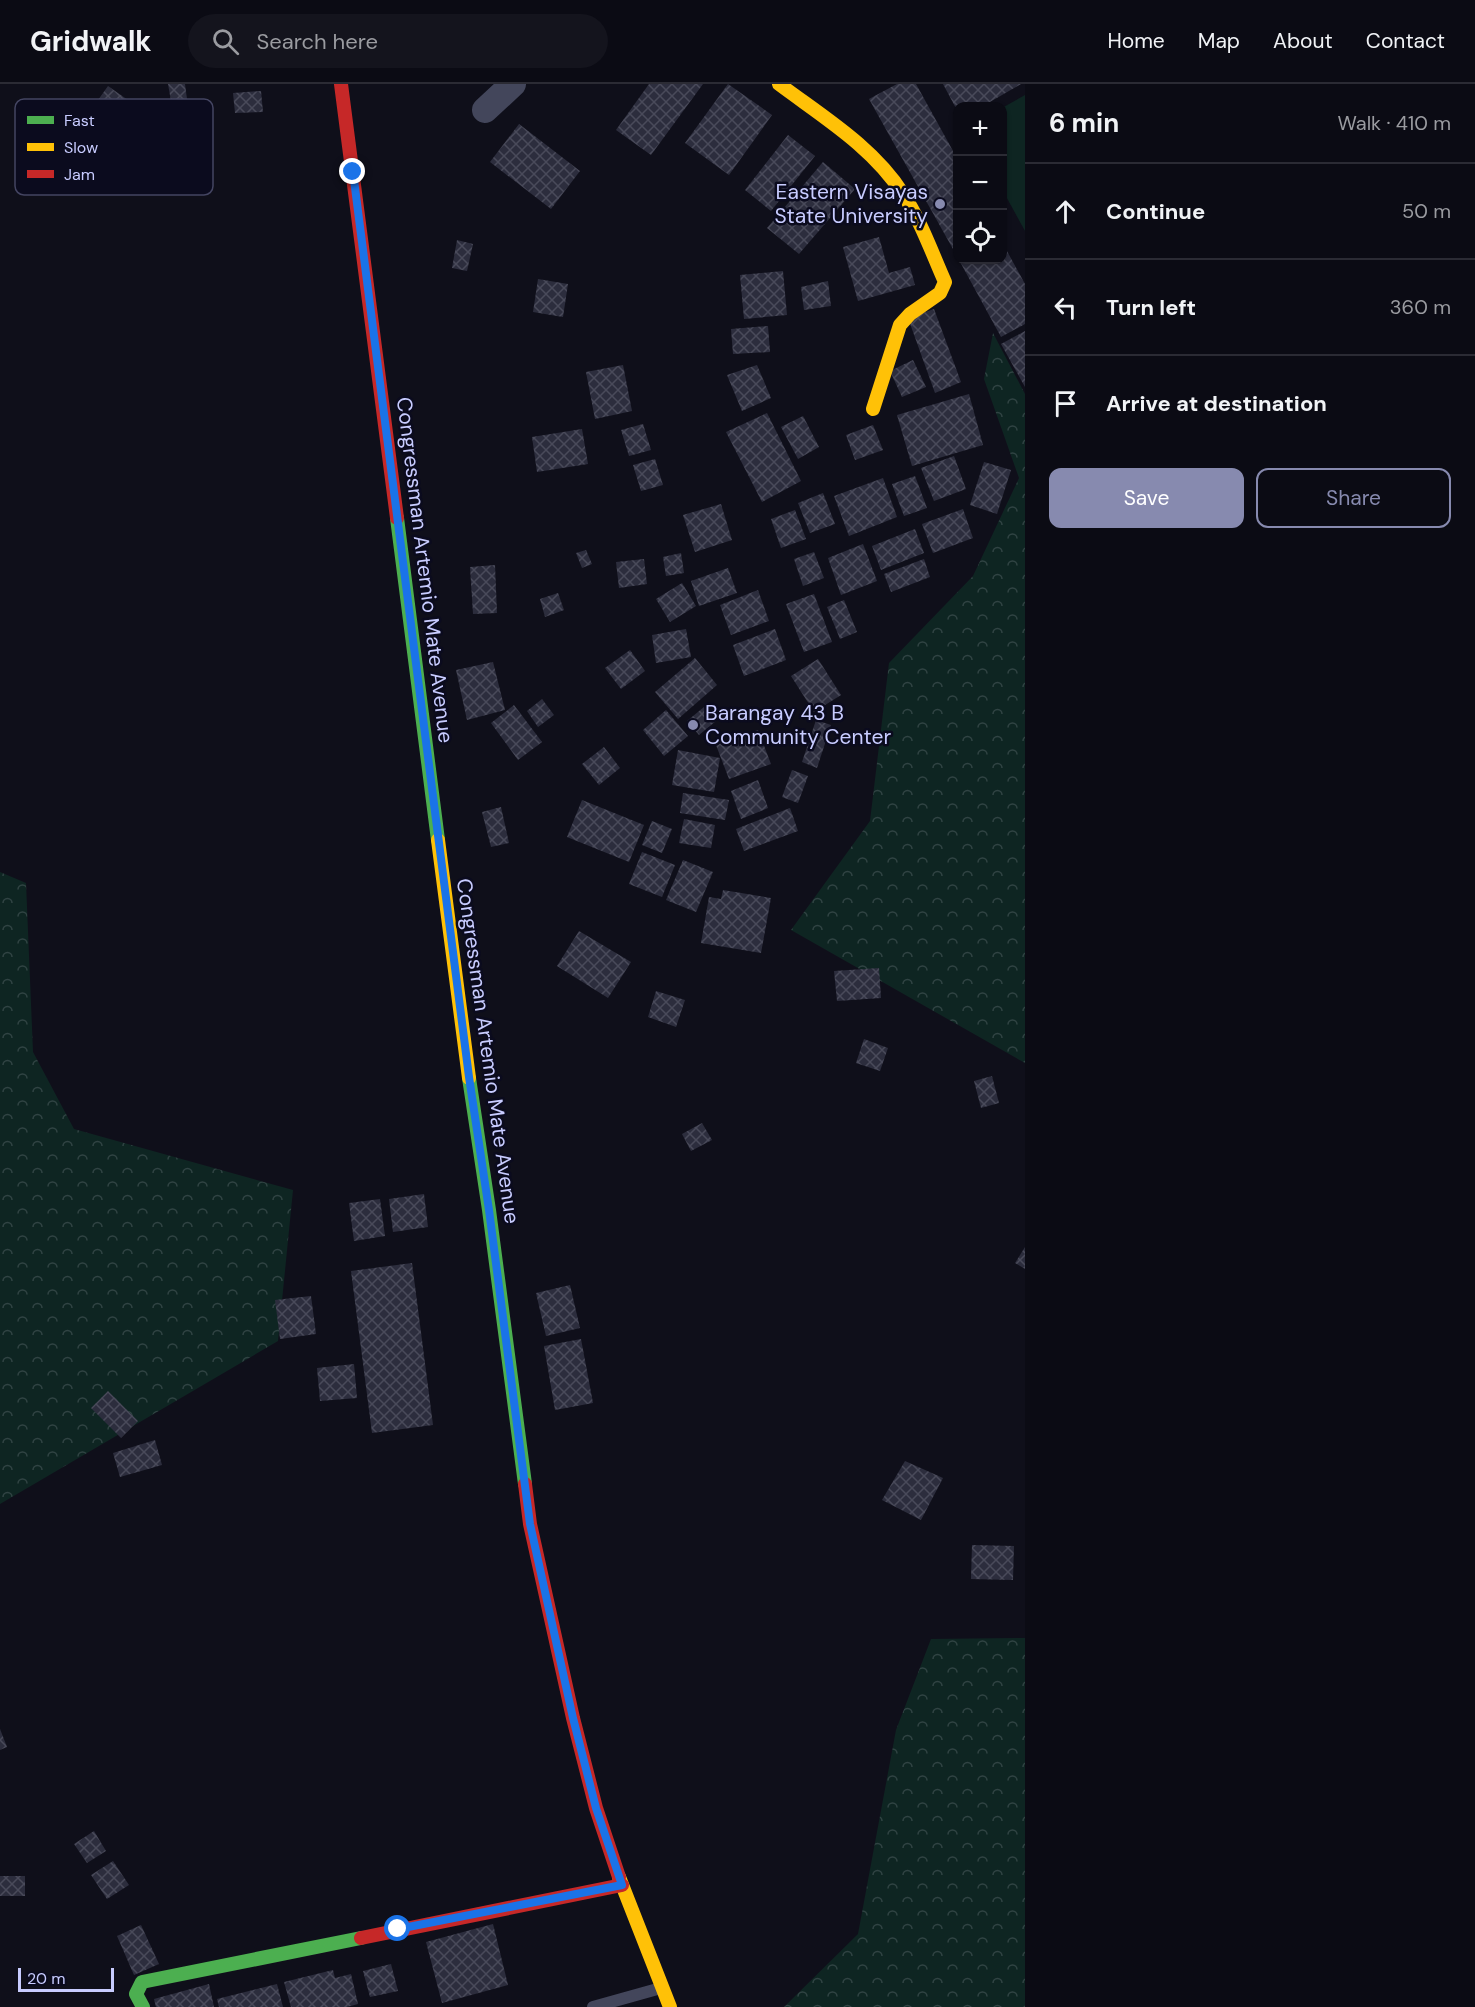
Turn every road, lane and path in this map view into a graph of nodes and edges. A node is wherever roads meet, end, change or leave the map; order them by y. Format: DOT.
graph roads {
  1 [pos="341,84"];
  2 [pos="513,84"];
  3 [pos="779,84"];
  4 [pos="484,110"];
  5 [pos="873,409"];
  6 [pos="622,1885"];
  7 [pos="662,1988"];
  8 [pos="143,2007"];
  9 [pos="593,2007"];
  10 [pos="670,2007"];
  1 -- 6 [label="main road, Congressman Artemio Mate Avenue"];
  2 -- 4 [label="street"];
  3 -- 5 [label="main road"];
  6 -- 7 [label="main road, Congressman Artemio Mate Avenue"];
  6 -- 8 [label="main road"];
  7 -- 9 [label="lane"];
  7 -- 10 [label="main road, Congressman Artemio Mate Avenue"];
}
